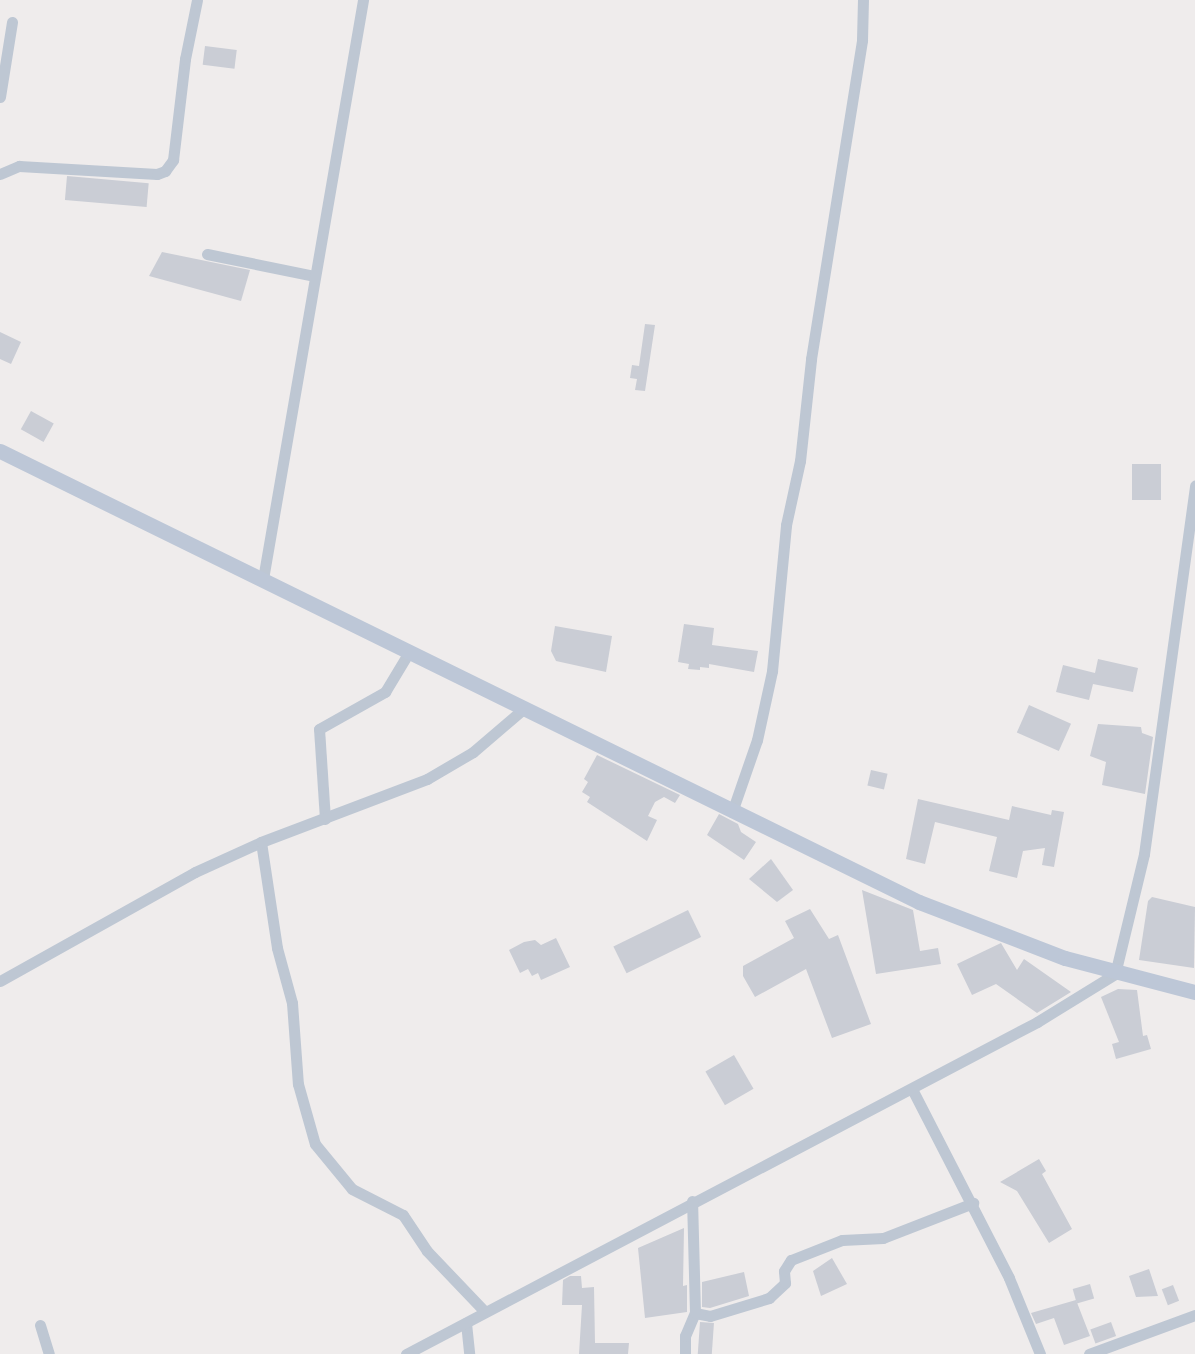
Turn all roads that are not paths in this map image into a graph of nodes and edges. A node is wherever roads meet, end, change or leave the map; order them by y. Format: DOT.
graph roads {
  1 [pos="197,0"];
  2 [pos="363,0"];
  3 [pos="863,0"];
  4 [pos="12,22"];
  5 [pos="0,97"];
  6 [pos="0,174"];
  7 [pos="207,254"];
  8 [pos="314,276"];
  9 [pos="0,451"];
  10 [pos="1195,486"];
  11 [pos="263,579"];
  12 [pos="409,652"];
  13 [pos="522,710"];
  14 [pos="732,812"];
  15 [pos="324,819"];
  16 [pos="261,842"];
  17 [pos="1114,974"];
  18 [pos="0,981"];
  19 [pos="1195,992"];
  20 [pos="912,1088"];
  21 [pos="692,1201"];
  22 [pos="972,1203"];
  23 [pos="485,1312"];
  24 [pos="694,1313"];
  25 [pos="1195,1316"];
  26 [pos="466,1323"];
  27 [pos="40,1325"];
  28 [pos="48,1354"];
  29 [pos="406,1354"];
  30 [pos="469,1354"];
  31 [pos="684,1354"];
  32 [pos="1040,1354"];
  33 [pos="1089,1354"];
  1 -- 6 [label="street"];
  2 -- 8 [label="street"];
  3 -- 14 [label="street"];
  4 -- 5 [label="street"];
  7 -- 8 [label="street"];
  8 -- 11 [label="street"];
  9 -- 11 [label="street"];
  10 -- 17 [label="street"];
  11 -- 12 [label="street"];
  12 -- 13 [label="street"];
  12 -- 15 [label="street"];
  13 -- 14 [label="street"];
  13 -- 15 [label="street"];
  14 -- 17 [label="street"];
  15 -- 16 [label="street"];
  16 -- 18 [label="street"];
  16 -- 23 [label="street"];
  17 -- 19 [label="street"];
  17 -- 20 [label="street"];
  20 -- 21 [label="street"];
  20 -- 22 [label="street"];
  21 -- 23 [label="street"];
  21 -- 24 [label="street"];
  22 -- 24 [label="street"];
  22 -- 32 [label="street"];
  23 -- 26 [label="street"];
  24 -- 31 [label="street"];
  25 -- 33 [label="street"];
  26 -- 29 [label="street"];
  26 -- 30 [label="street"];
  27 -- 28 [label="street"];
}
